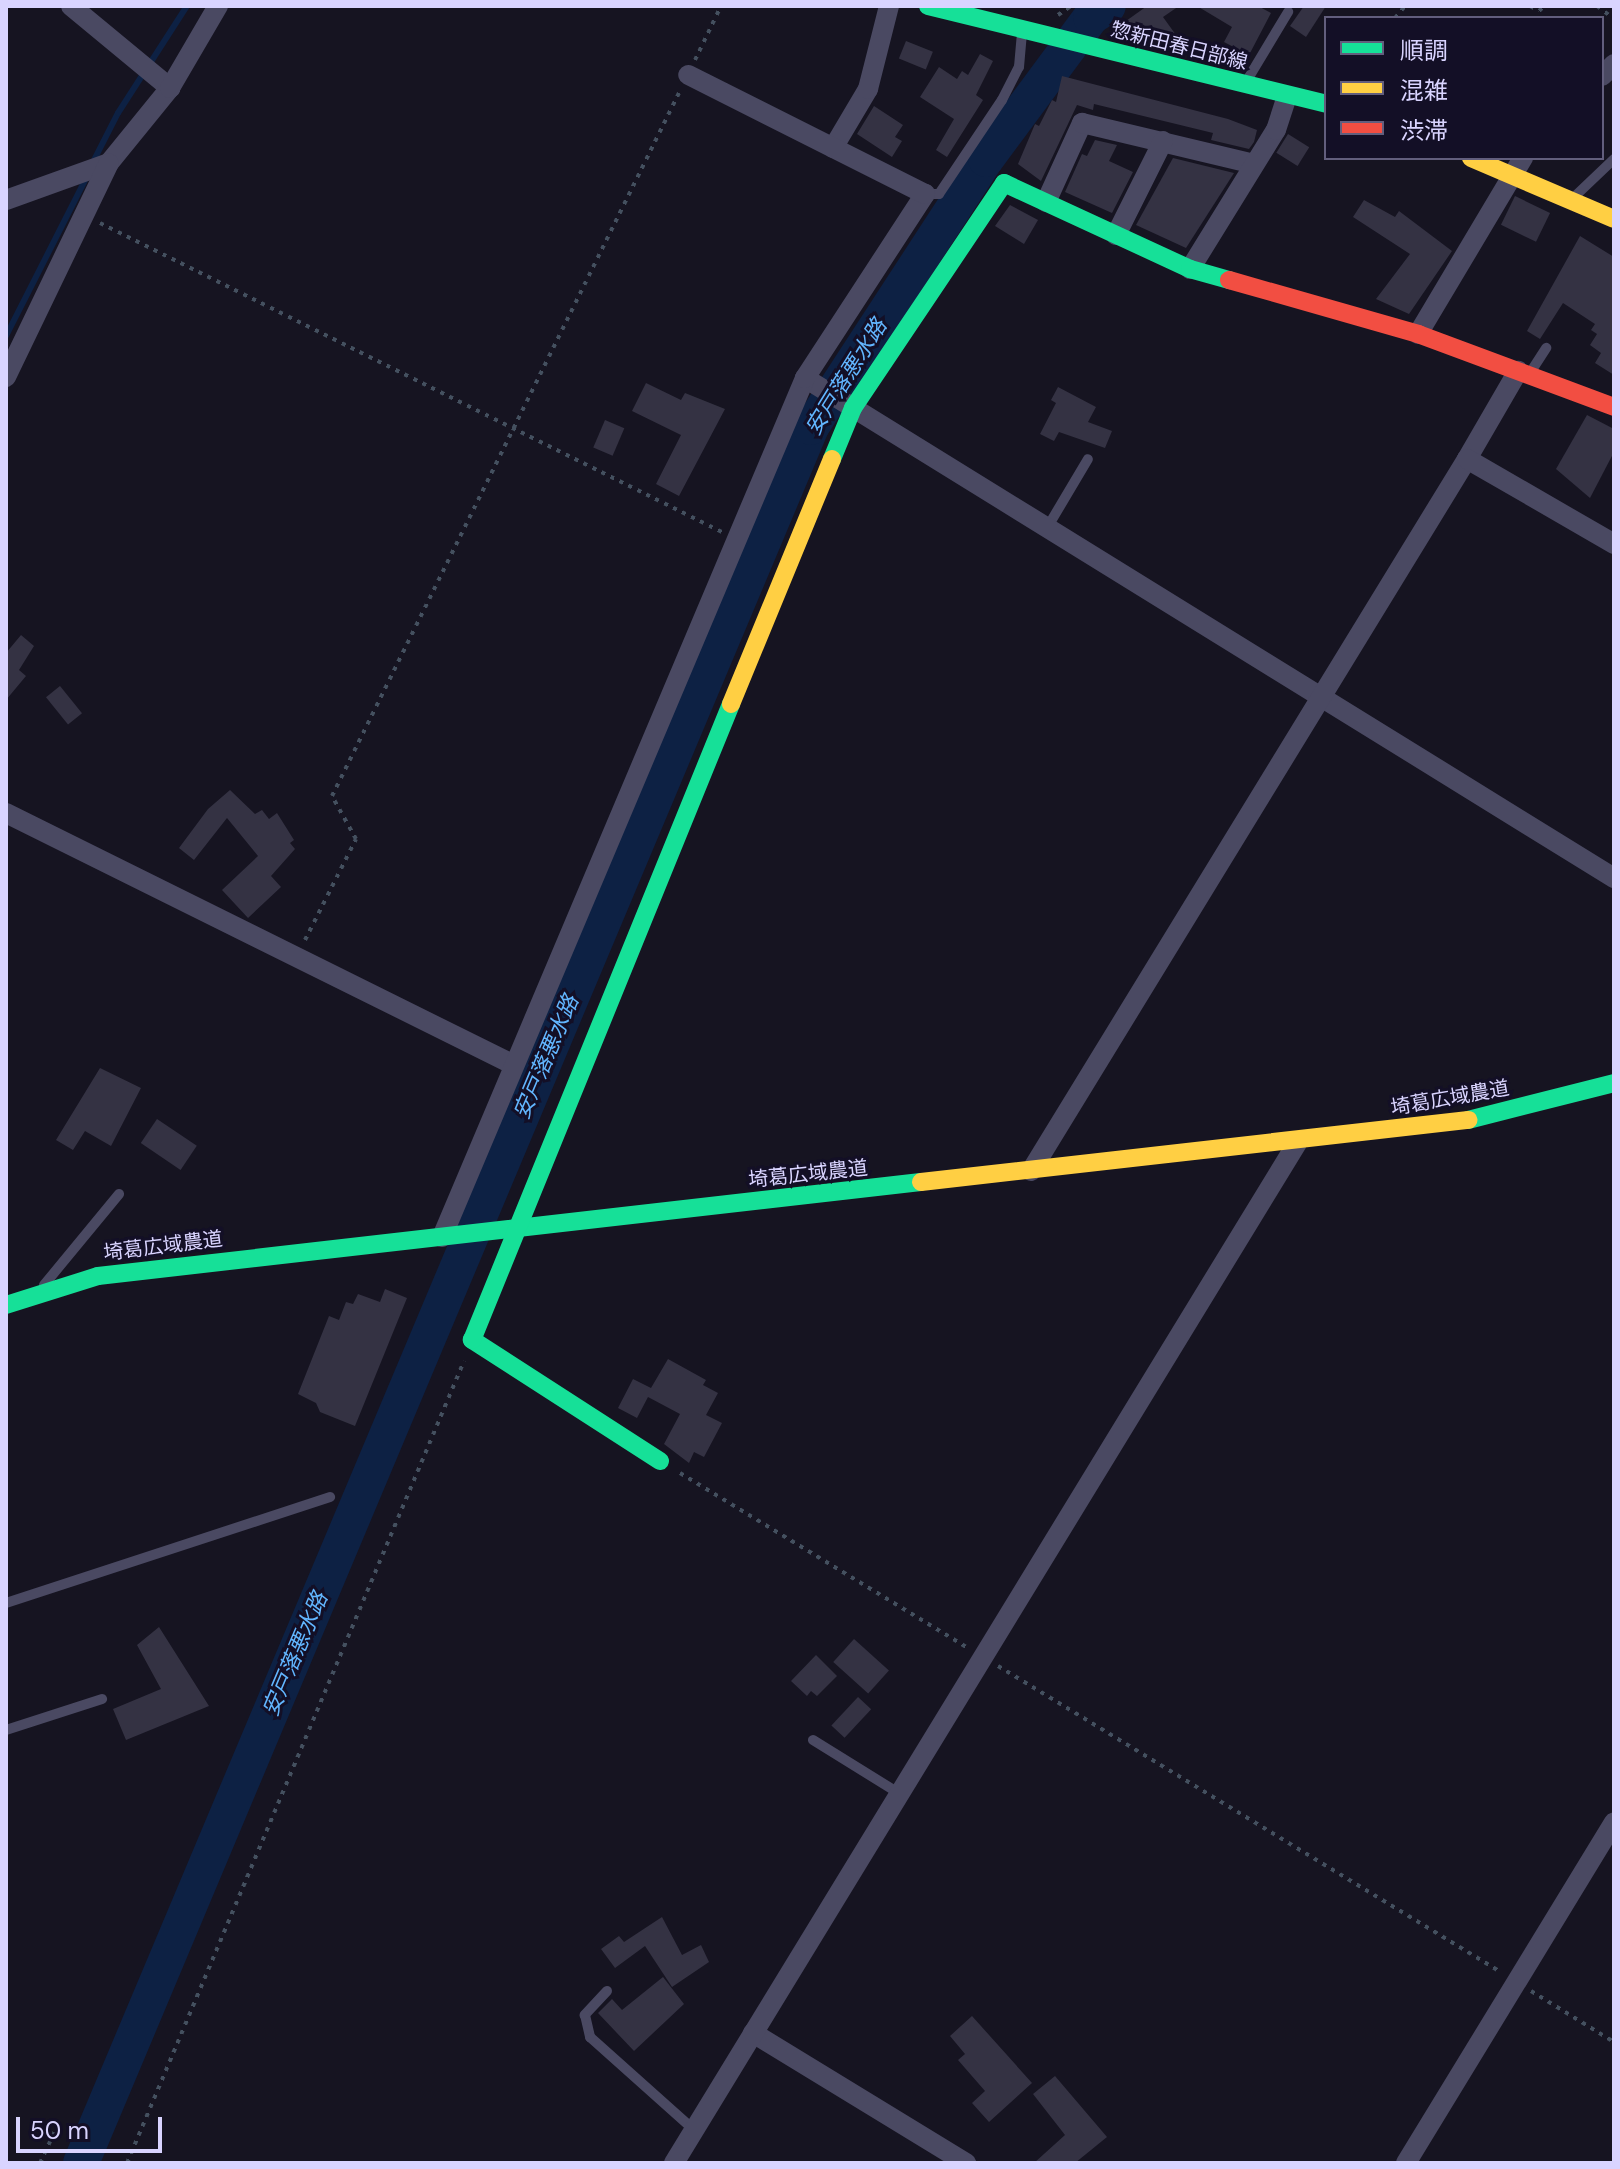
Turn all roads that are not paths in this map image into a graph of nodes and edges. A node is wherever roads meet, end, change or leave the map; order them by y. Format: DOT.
graph roads {
  1 [pos="218,6"];
  2 [pos="889,6"];
  3 [pos="928,6"];
  4 [pos="84,10"];
  5 [pos="982,12"];
  6 [pos="1288,12"];
  7 [pos="1022,29"];
  8 [pos="688,75"];
  9 [pos="1245,85"];
  10 [pos="170,88"];
  11 [pos="1287,97"];
  12 [pos="1324,104"];
  13 [pos="1163,141"];
  14 [pos="833,148"];
  15 [pos="1614,159"];
  16 [pos="1483,160"];
  17 [pos="109,163"];
  18 [pos="1254,164"];
  19 [pos="1519,166"];
  20 [pos="925,194"];
  21 [pos="1571,199"];
  22 [pos="6,200"];
  23 [pos="1046,202"];
  24 [pos="1614,219"];
  25 [pos="1116,235"];
  26 [pos="1190,269"];
  27 [pos="1418,334"];
  28 [pos="1546,348"];
  29 [pos="1523,373"];
  30 [pos="6,377"];
  31 [pos="805,378"];
  32 [pos="1614,407"];
  33 [pos="853,408"];
  34 [pos="1088,459"];
  35 [pos="1467,459"];
  36 [pos="1047,528"];
  37 [pos="1614,544"];
  38 [pos="1319,697"];
  39 [pos="6,813"];
  40 [pos="1614,878"];
  41 [pos="514,1065"];
  42 [pos="1614,1083"];
  43 [pos="1297,1143"];
  44 [pos="1031,1171"];
  45 [pos="119,1194"];
  46 [pos="507,1229"];
  47 [pos="447,1237"];
  48 [pos="39,1295"];
  49 [pos="6,1305"];
  50 [pos="660,1461"];
  51 [pos="330,1497"];
  52 [pos="6,1603"];
  53 [pos="102,1699"];
  54 [pos="6,1730"];
  55 [pos="813,1740"];
  56 [pos="900,1794"];
  57 [pos="1614,1822"];
  58 [pos="607,1991"];
  59 [pos="753,2033"];
  60 [pos="694,2130"];
  61 [pos="674,2163"];
  62 [pos="966,2163"];
  63 [pos="1406,2163"];
  1 -- 10 [label="street"];
  2 -- 14 [label="street"];
  3 -- 5 [label="street, 惣新田春日部線"];
  4 -- 10 [label="street"];
  5 -- 7 [label="street, 惣新田春日部線"];
  6 -- 9 [label="lane"];
  7 -- 9 [label="street, 惣新田春日部線"];
  7 -- 20 [label="lane"];
  8 -- 14 [label="street"];
  9 -- 11 [label="street, 惣新田春日部線"];
  10 -- 17 [label="street"];
  11 -- 12 [label="street, 惣新田春日部線"];
  11 -- 18 [label="street"];
  13 -- 18 [label="street"];
  13 -- 23 [label="street"];
  13 -- 25 [label="street"];
  14 -- 20 [label="street"];
  15 -- 21 [label="lane"];
  16 -- 19 [label="street"];
  17 -- 22 [label="street"];
  17 -- 30 [label="street"];
  18 -- 26 [label="street"];
  19 -- 21 [label="street"];
  19 -- 27 [label="street"];
  20 -- 31 [label="street"];
  21 -- 24 [label="street"];
  23 -- 25 [label="street"];
  23 -- 33 [label="street"];
  25 -- 26 [label="street"];
  26 -- 27 [label="street"];
  27 -- 29 [label="street"];
  28 -- 29 [label="lane"];
  29 -- 32 [label="street"];
  29 -- 35 [label="street"];
  31 -- 33 [label="street"];
  31 -- 41 [label="street"];
  33 -- 36 [label="street"];
  33 -- 46 [label="street"];
  34 -- 36 [label="lane"];
  35 -- 37 [label="street"];
  35 -- 38 [label="street"];
  36 -- 38 [label="street"];
  38 -- 40 [label="street"];
  38 -- 44 [label="street"];
  39 -- 41 [label="street"];
  41 -- 47 [label="street"];
  42 -- 43 [label="street, 埼葛広域農道"];
  43 -- 44 [label="street, 埼葛広域農道"];
  43 -- 56 [label="street"];
  44 -- 46 [label="street, 埼葛広域農道"];
  45 -- 48 [label="lane"];
  46 -- 47 [label="street, 埼葛広域農道"];
  46 -- 50 [label="street"];
  47 -- 48 [label="street, 埼葛広域農道"];
  48 -- 49 [label="street, 埼葛広域農道"];
  51 -- 52 [label="lane"];
  53 -- 54 [label="lane"];
  55 -- 56 [label="lane"];
  56 -- 59 [label="street"];
  57 -- 63 [label="street"];
  58 -- 60 [label="lane"];
  59 -- 60 [label="street"];
  59 -- 62 [label="street"];
  60 -- 61 [label="street"];
}
